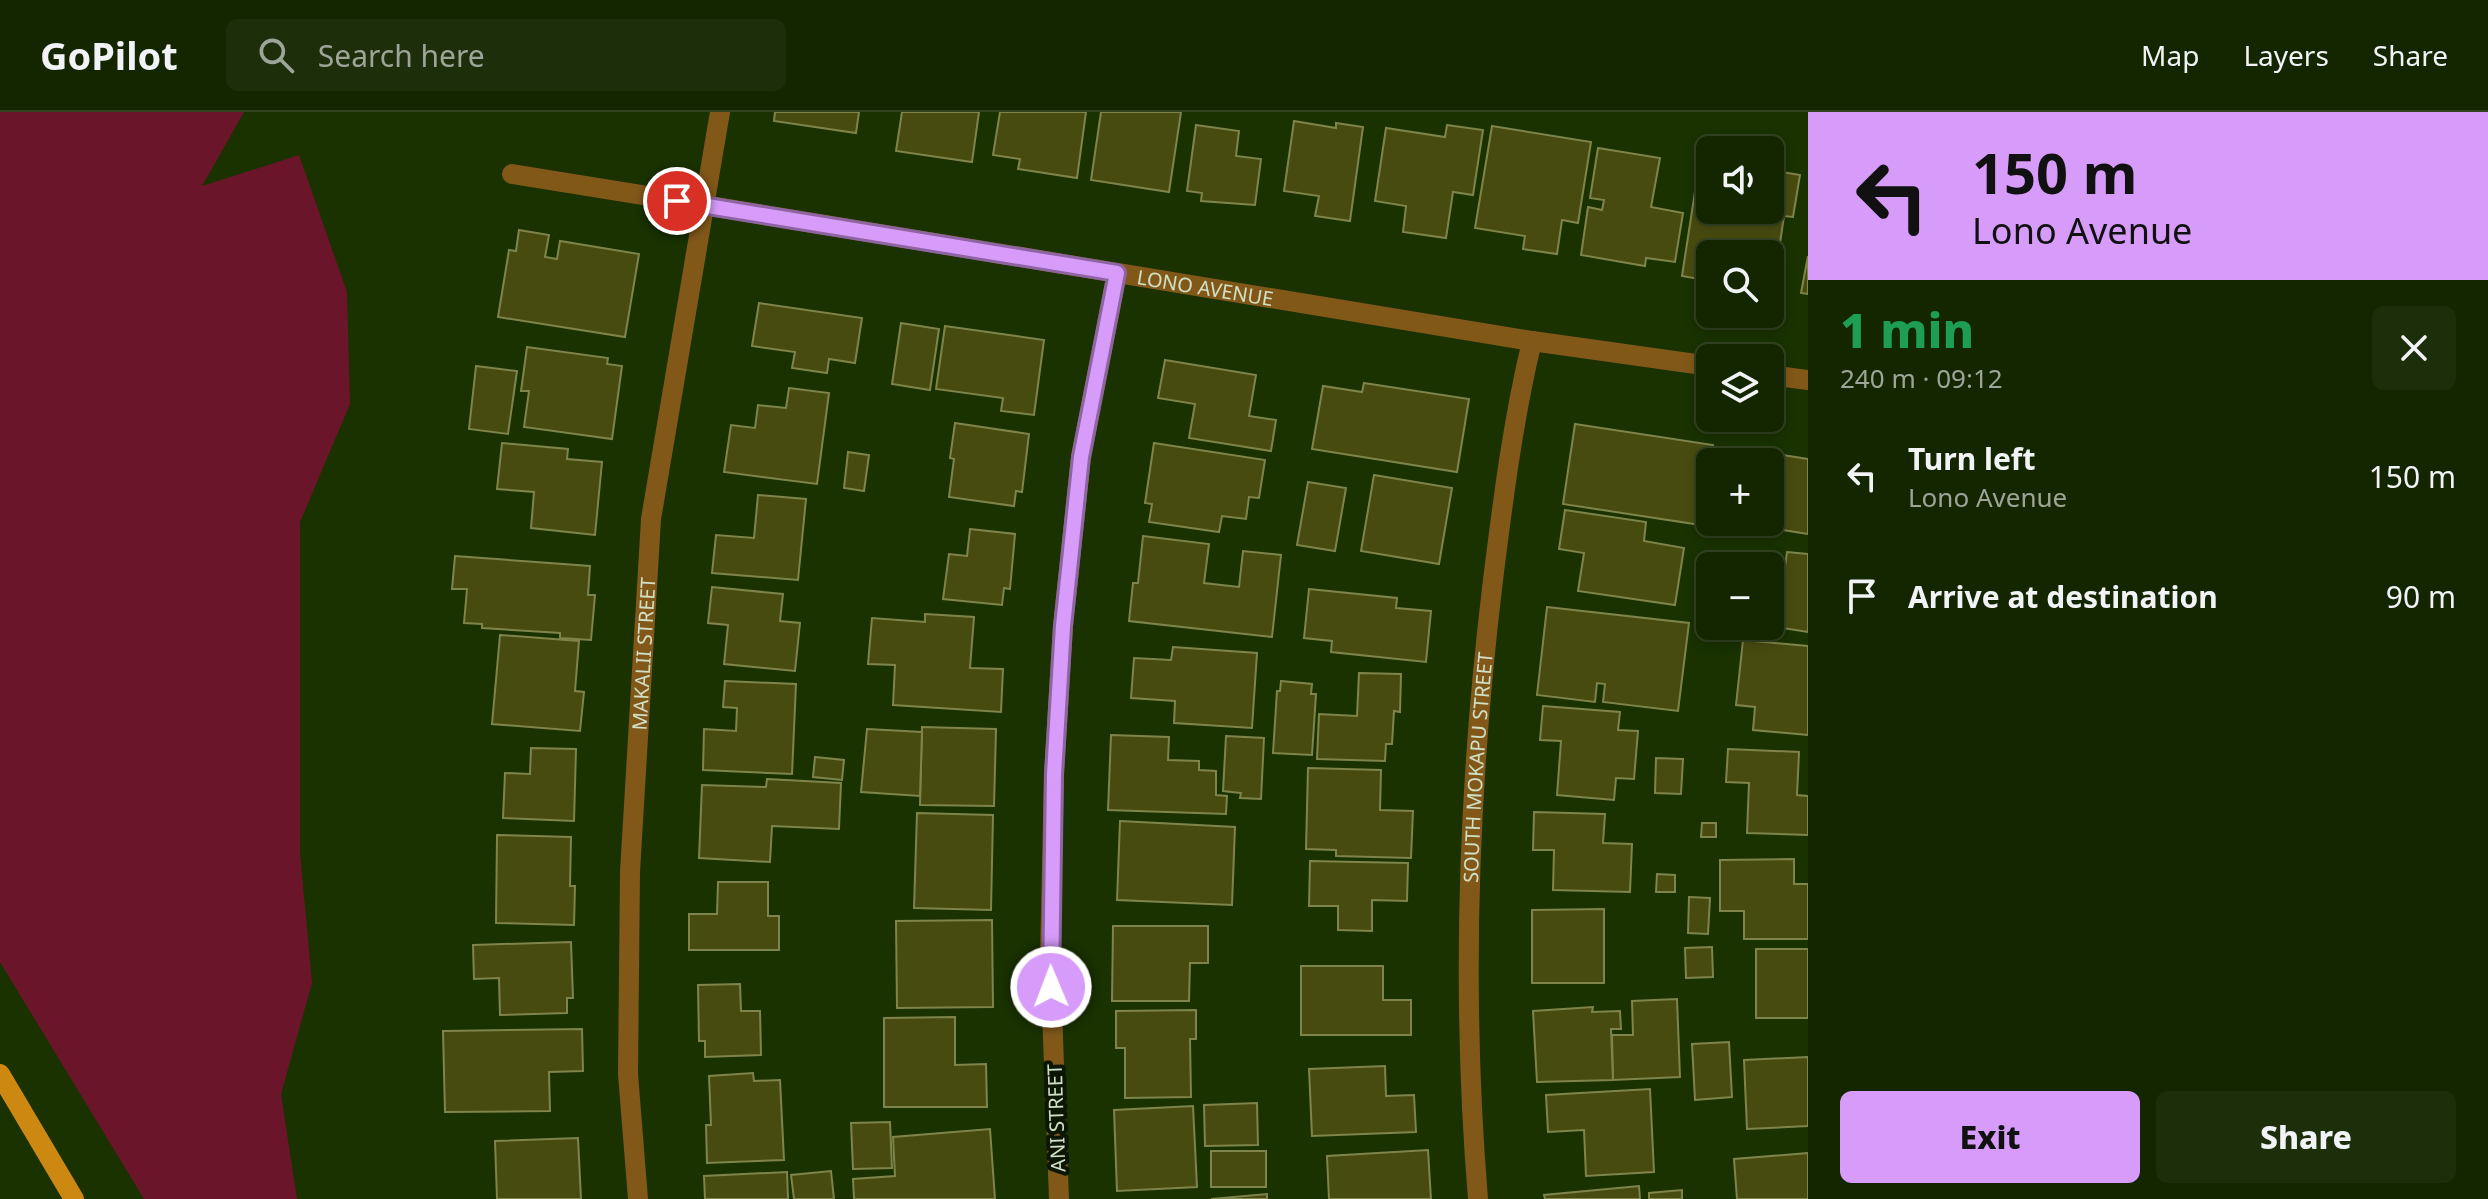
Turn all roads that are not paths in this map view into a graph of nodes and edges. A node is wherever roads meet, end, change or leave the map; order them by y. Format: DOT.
graph roads {
  1 [pos="720,112"];
  2 [pos="512,174"];
  3 [pos="704,205"];
  4 [pos="1117,273"];
  5 [pos="1532,341"];
  6 [pos="1696,364"];
  7 [pos="1784,377"];
  8 [pos="1808,380"];
  9 [pos="0,1074"];
  10 [pos="74,1199"];
  11 [pos="638,1199"];
  12 [pos="1059,1199"];
  13 [pos="1478,1199"];
  1 -- 3 [label="street, MAKALII STREET"];
  2 -- 3 [label="street, LONO AVENUE"];
  3 -- 4 [label="street, LONO AVENUE"];
  3 -- 11 [label="street, MAKALII STREET"];
  4 -- 5 [label="street, LONO AVENUE"];
  4 -- 12 [label="street, ANI STREET"];
  5 -- 6 [label="street, LONO AVENUE"];
  5 -- 13 [label="street, SOUTH MOKAPU STREET"];
  7 -- 8 [label="street"];
  9 -- 10 [label="main road"];
}
